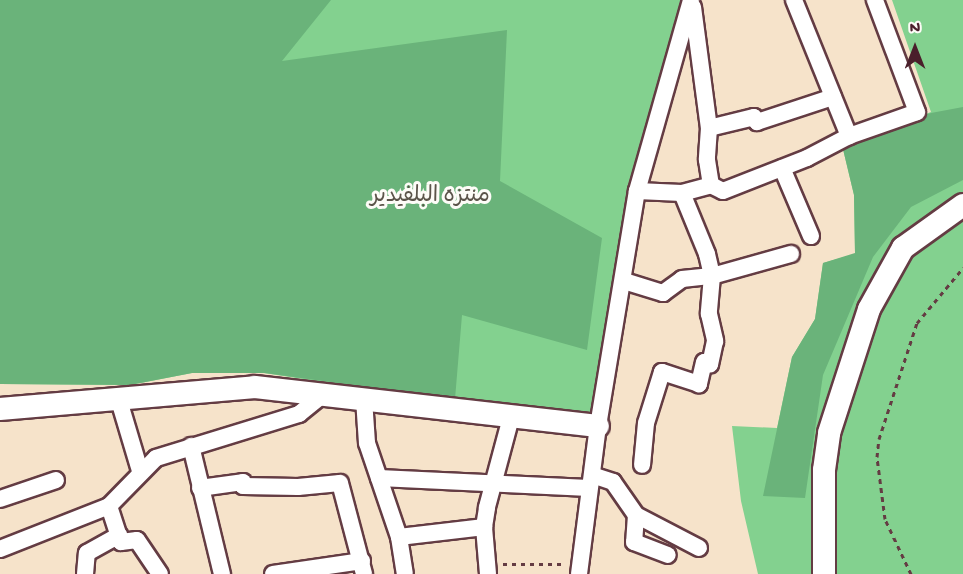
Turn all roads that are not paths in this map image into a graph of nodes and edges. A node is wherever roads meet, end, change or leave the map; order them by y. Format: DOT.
graph roads {
  1 [pos="692,0"];
  2 [pos="794,0"];
  3 [pos="875,0"];
  4 [pos="833,97"];
  5 [pos="709,128"];
  6 [pos="849,136"];
  7 [pos="782,168"];
  8 [pos="711,185"];
  9 [pos="637,191"];
  10 [pos="682,193"];
  11 [pos="963,205"];
  12 [pos="811,236"];
  13 [pos="791,254"];
  14 [pos="712,276"];
  15 [pos="624,281"];
  16 [pos="325,393"];
  17 [pos="118,397"];
  18 [pos="364,399"];
  19 [pos="0,409"];
  20 [pos="512,414"];
  21 [pos="598,426"];
  22 [pos="191,446"];
  23 [pos="642,465"];
  24 [pos="140,471"];
  25 [pos="379,478"];
  26 [pos="56,480"];
  27 [pos="590,482"];
  28 [pos="490,486"];
  29 [pos="200,488"];
  30 [pos="0,499"];
  31 [pos="109,506"];
  32 [pos="636,515"];
  33 [pos="484,527"];
  34 [pos="119,535"];
  35 [pos="399,537"];
  36 [pos="1,545"];
  37 [pos="699,549"];
  38 [pos="668,555"];
  39 [pos="363,568"];
  40 [pos="487,569"];
  41 [pos="579,569"];
  42 [pos="85,574"];
  43 [pos="160,574"];
  44 [pos="222,574"];
  45 [pos="273,574"];
  46 [pos="405,574"];
  47 [pos="824,574"];
  1 -- 5 [label="street"];
  1 -- 9 [label="street"];
  2 -- 4 [label="street"];
  3 -- 6 [label="street"];
  4 -- 5 [label="street"];
  4 -- 6 [label="street"];
  5 -- 8 [label="street"];
  6 -- 7 [label="street"];
  7 -- 8 [label="street"];
  7 -- 12 [label="street"];
  8 -- 10 [label="street"];
  9 -- 10 [label="street"];
  9 -- 15 [label="street"];
  10 -- 14 [label="street"];
  11 -- 47 [label="street"];
  13 -- 14 [label="street"];
  14 -- 15 [label="street"];
  14 -- 23 [label="street"];
  15 -- 21 [label="street"];
  16 -- 17 [label="street"];
  16 -- 18 [label="street"];
  16 -- 22 [label="street"];
  17 -- 19 [label="street"];
  17 -- 24 [label="street"];
  18 -- 20 [label="street"];
  18 -- 25 [label="street"];
  20 -- 21 [label="street"];
  20 -- 28 [label="street"];
  21 -- 27 [label="street"];
  22 -- 24 [label="street"];
  22 -- 29 [label="street"];
  24 -- 31 [label="street"];
  25 -- 28 [label="street"];
  25 -- 35 [label="street"];
  26 -- 30 [label="street"];
  27 -- 28 [label="street"];
  27 -- 32 [label="street"];
  27 -- 41 [label="street"];
  28 -- 33 [label="street"];
  29 -- 39 [label="street"];
  29 -- 44 [label="street"];
  31 -- 34 [label="street"];
  31 -- 36 [label="street"];
  32 -- 37 [label="street"];
  32 -- 38 [label="street"];
  33 -- 35 [label="street"];
  33 -- 40 [label="street"];
  34 -- 42 [label="street"];
  34 -- 43 [label="street"];
  35 -- 46 [label="street"];
  39 -- 45 [label="street"];
}
